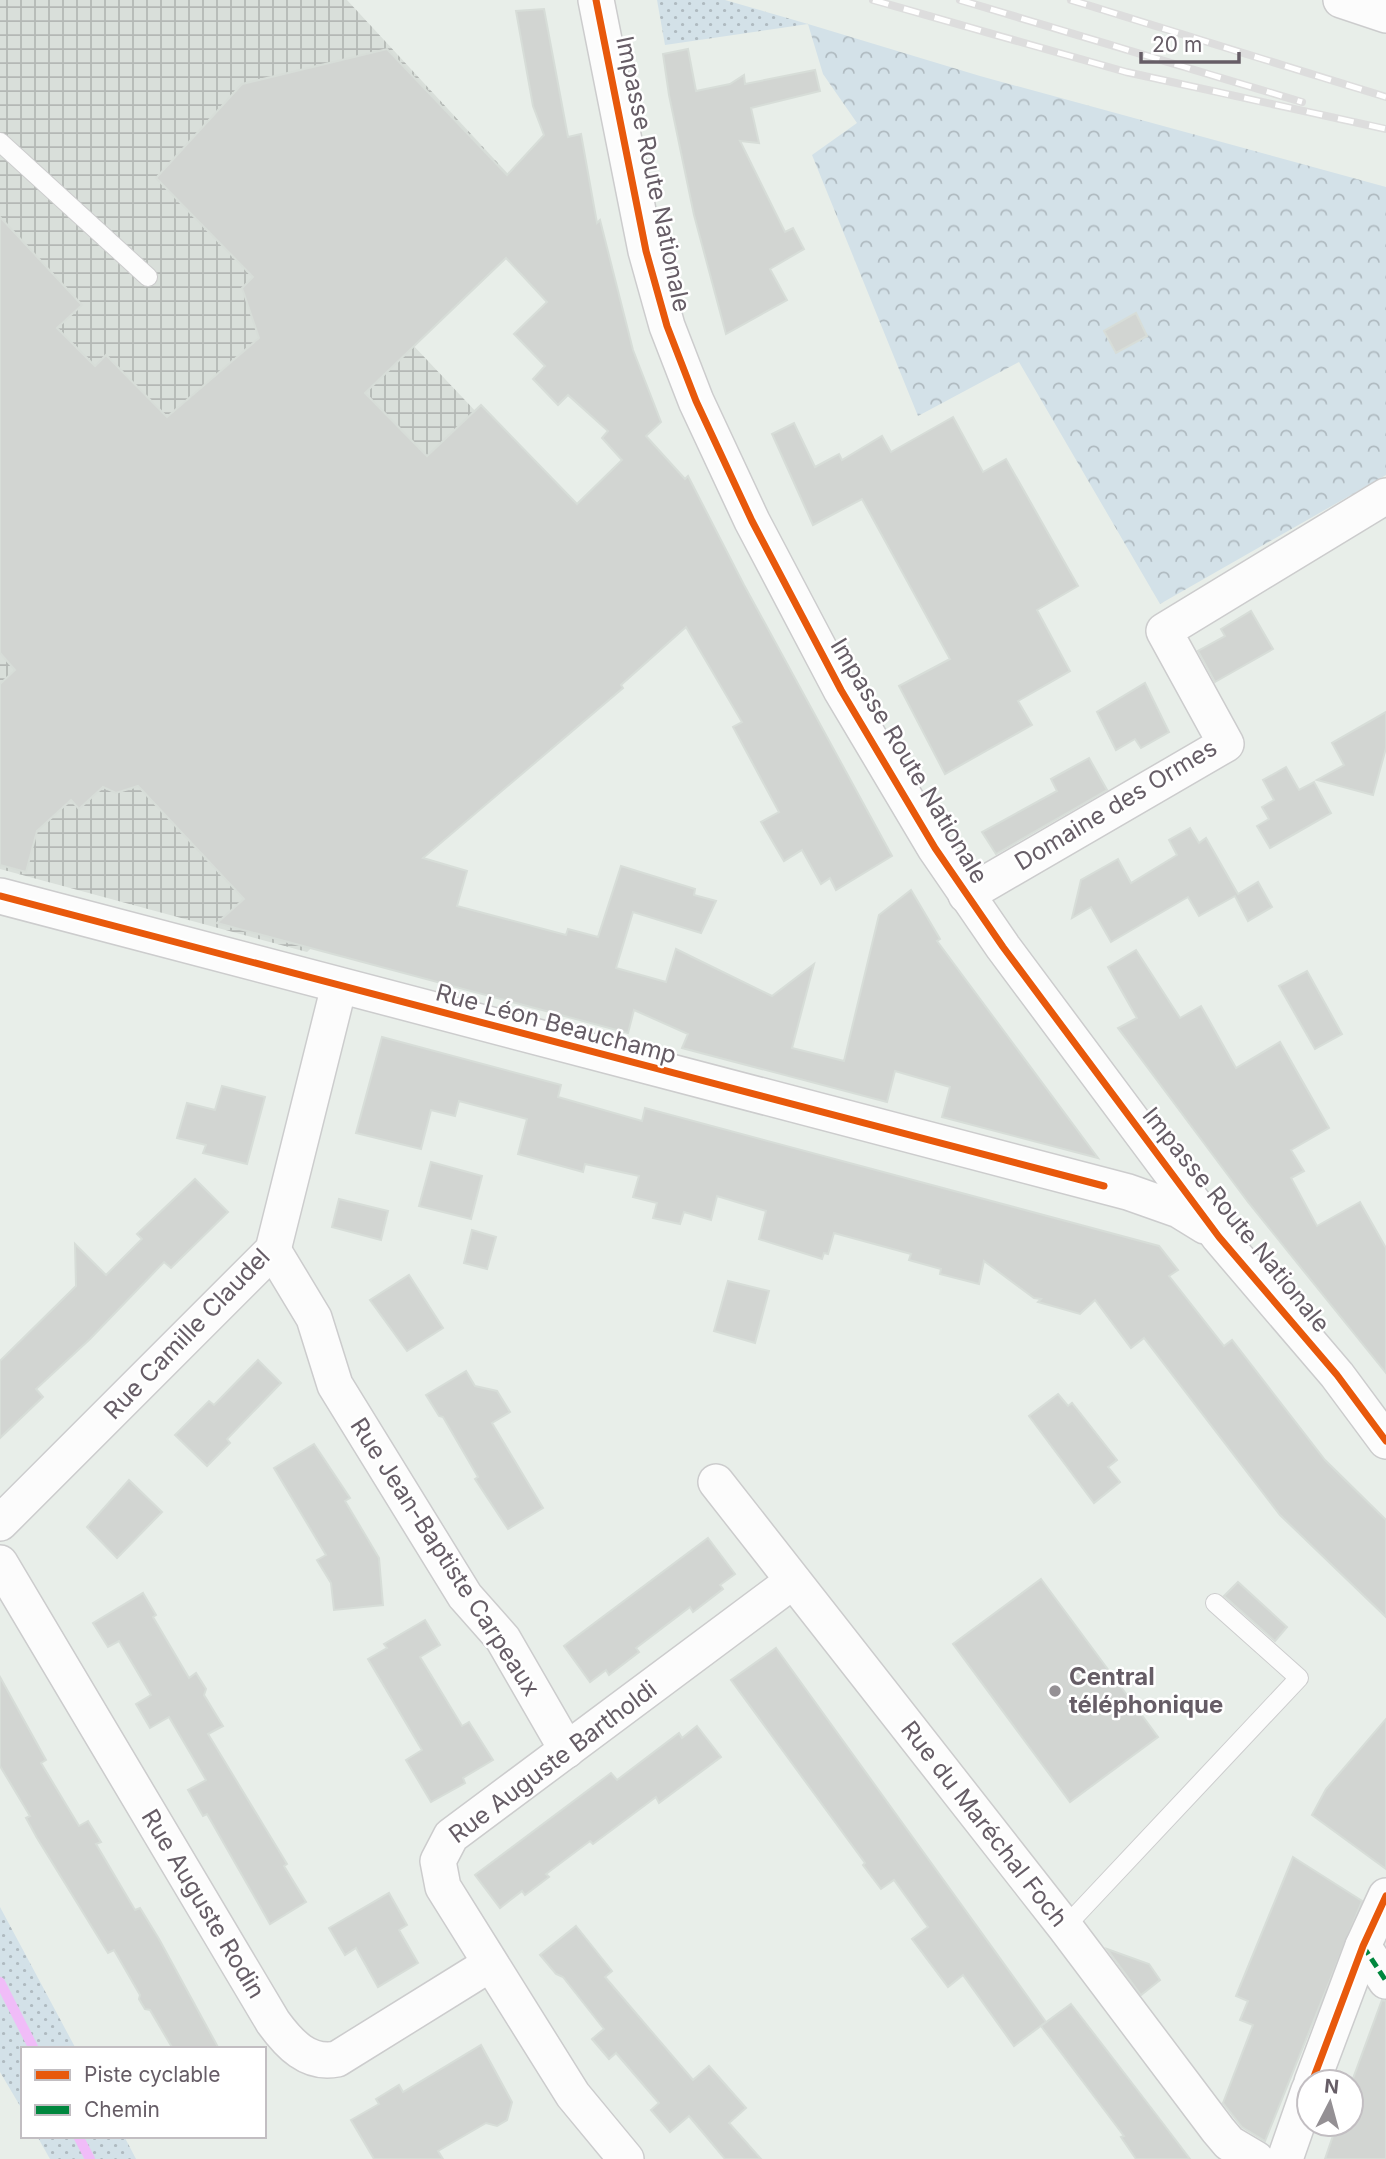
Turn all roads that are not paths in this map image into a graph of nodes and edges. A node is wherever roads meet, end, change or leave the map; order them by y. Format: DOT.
graph roads {
  1 [pos="596,0"];
  2 [pos="1341,0"];
  3 [pos="1386,15"];
  4 [pos="0,142"];
  5 [pos="148,277"];
  6 [pos="1386,496"];
  7 [pos="966,895"];
  8 [pos="0,896"];
  9 [pos="339,986"];
  10 [pos="1219,1237"];
  11 [pos="273,1250"];
  12 [pos="1337,1375"];
  13 [pos="1386,1416"];
  14 [pos="1386,1441"];
  15 [pos="716,1482"];
  16 [pos="0,1523"];
  17 [pos="0,1563"];
  18 [pos="793,1581"];
  19 [pos="1215,1603"];
  20 [pos="567,1751"];
  21 [pos="1386,1896"];
  22 [pos="1065,1927"];
  23 [pos="1363,1946"];
  24 [pos="490,1964"];
  25 [pos="1386,1981"];
  26 [pos="1317,2068"];
  27 [pos="1295,2130"];
  28 [pos="626,2159"];
  29 [pos="1256,2159"];
  30 [pos="1285,2159"];
  1 -- 7 [label="street, Impasse Route Nationale"];
  2 -- 3 [label="street"];
  4 -- 5 [label="lane"];
  6 -- 7 [label="street, Domaine des Ormes"];
  7 -- 10 [label="street, Impasse Route Nationale"];
  8 -- 9 [label="street, Rue Léon Beauchamp"];
  9 -- 10 [label="street, Rue Léon Beauchamp"];
  9 -- 11 [label="street, Rue Camille Claudel"];
  10 -- 12 [label="street, Impasse Route Nationale"];
  11 -- 16 [label="street, Rue Camille Claudel"];
  11 -- 20 [label="street, Rue Jean-Baptiste Carpeaux"];
  12 -- 13 [label="street, Impasse Route Nationale"];
  12 -- 14 [label="street, Impasse Route Nationale"];
  15 -- 18 [label="street, Rue du Maréchal Foch"];
  17 -- 24 [label="street, Rue Auguste Rodin"];
  18 -- 20 [label="street, Rue Auguste Bartholdi"];
  18 -- 22 [label="street, Rue du Maréchal Foch"];
  19 -- 22 [label="lane"];
  20 -- 24 [label="street, Rue Auguste Bartholdi"];
  21 -- 23 [label="street"];
  22 -- 29 [label="street, Rue du Maréchal Foch"];
  23 -- 25 [label="street"];
  23 -- 26 [label="street"];
  24 -- 28 [label="street, Rue Auguste Bartholdi"];
  27 -- 30 [label="street"];
}
